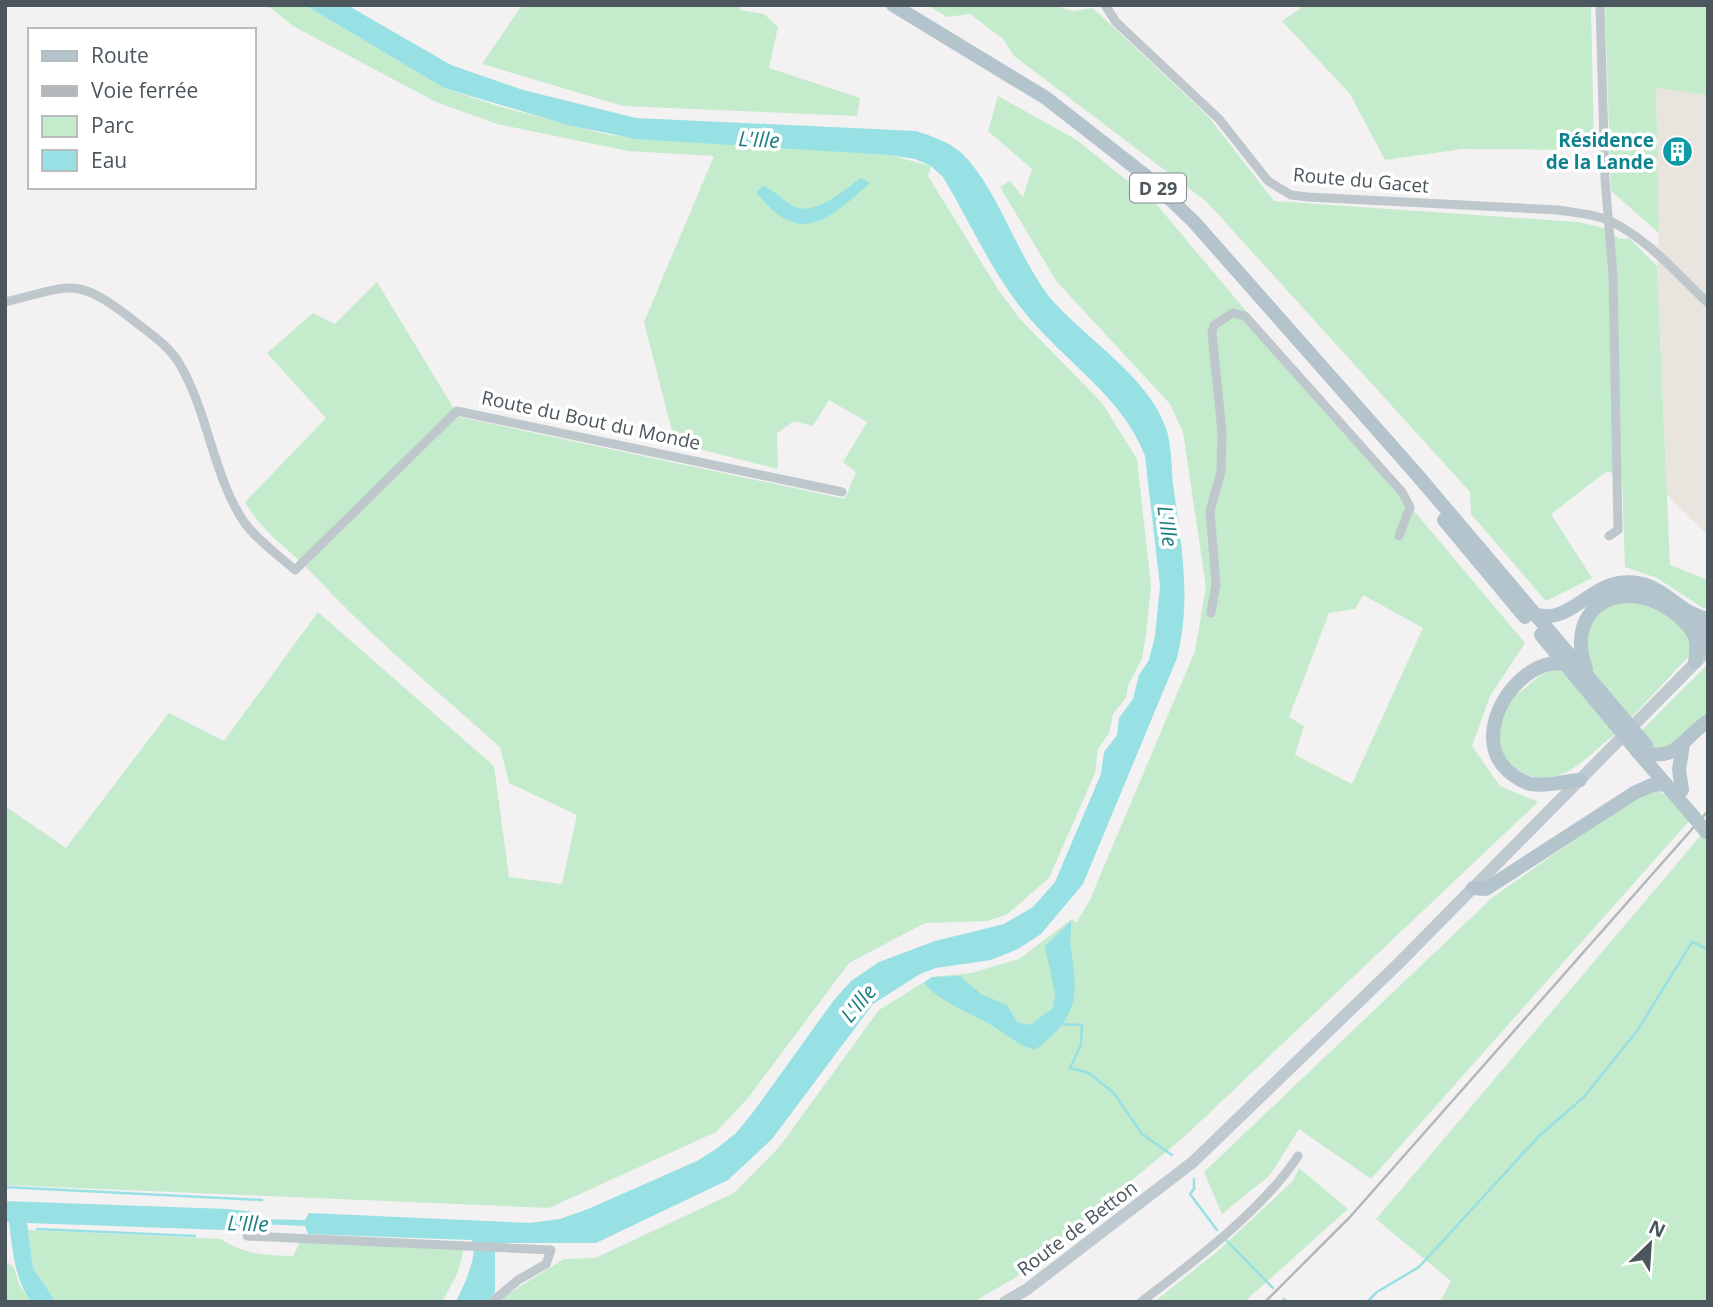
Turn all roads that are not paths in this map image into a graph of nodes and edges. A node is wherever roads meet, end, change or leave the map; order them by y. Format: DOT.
graph roads {
  1 [pos="893,5"];
  2 [pos="1105,5"];
  3 [pos="1600,5"];
  4 [pos="1610,221"];
  5 [pos="5,302"];
  6 [pos="1708,303"];
  7 [pos="842,492"];
  8 [pos="1399,536"];
  9 [pos="1609,536"];
  10 [pos="1211,613"];
  11 [pos="1692,614"];
  12 [pos="1531,617"];
  13 [pos="1708,619"];
  14 [pos="1584,625"];
  15 [pos="1553,635"];
  16 [pos="1708,650"];
  17 [pos="1695,662"];
  18 [pos="1564,664"];
  19 [pos="1589,677"];
  20 [pos="1613,715"];
  21 [pos="1708,721"];
  22 [pos="1683,744"];
  23 [pos="1646,751"];
  24 [pos="1580,780"];
  25 [pos="1666,784"];
  26 [pos="1682,790"];
  27 [pos="1703,823"];
  28 [pos="1473,888"];
  29 [pos="1298,1156"];
  30 [pos="247,1236"];
  31 [pos="492,1302"];
  32 [pos="1005,1302"];
  33 [pos="1141,1302"];
  1 -- 12 [label="main road, D 29"];
  2 -- 4 [label="street, Route du Gacet"];
  3 -- 4 [label="street"];
  4 -- 6 [label="street, Route du Gacet"];
  4 -- 9 [label="street"];
  5 -- 7 [label="street, Route du Bout du Monde"];
  8 -- 10 [label="street"];
  11 -- 12 [label="main road"];
  11 -- 13 [label="main road"];
  11 -- 16 [label="main road"];
  12 -- 15 [label="main road, D 29"];
  12 -- 18 [label="main road, D 29"];
  14 -- 15 [label="main road"];
  14 -- 17 [label="main road"];
  14 -- 19 [label="main road"];
  15 -- 19 [label="main road, D 29"];
  16 -- 17 [label="main road, Route de Betton"];
  17 -- 24 [label="main road, Route de Betton"];
  18 -- 20 [label="main road, D 29"];
  18 -- 24 [label="main road"];
  19 -- 20 [label="main road, D 29"];
  20 -- 23 [label="main road, D 29, bridge"];
  21 -- 22 [label="main road"];
  22 -- 23 [label="main road"];
  22 -- 26 [label="main road"];
  23 -- 25 [label="main road, D 29"];
  23 -- 26 [label="main road, D 29"];
  24 -- 28 [label="main road, Route de Betton"];
  25 -- 27 [label="main road, D 29"];
  25 -- 28 [label="main road"];
  26 -- 27 [label="main road, D 29"];
  28 -- 32 [label="main road, Route de Betton"];
  29 -- 33 [label="street"];
  30 -- 31 [label="street"];
}
